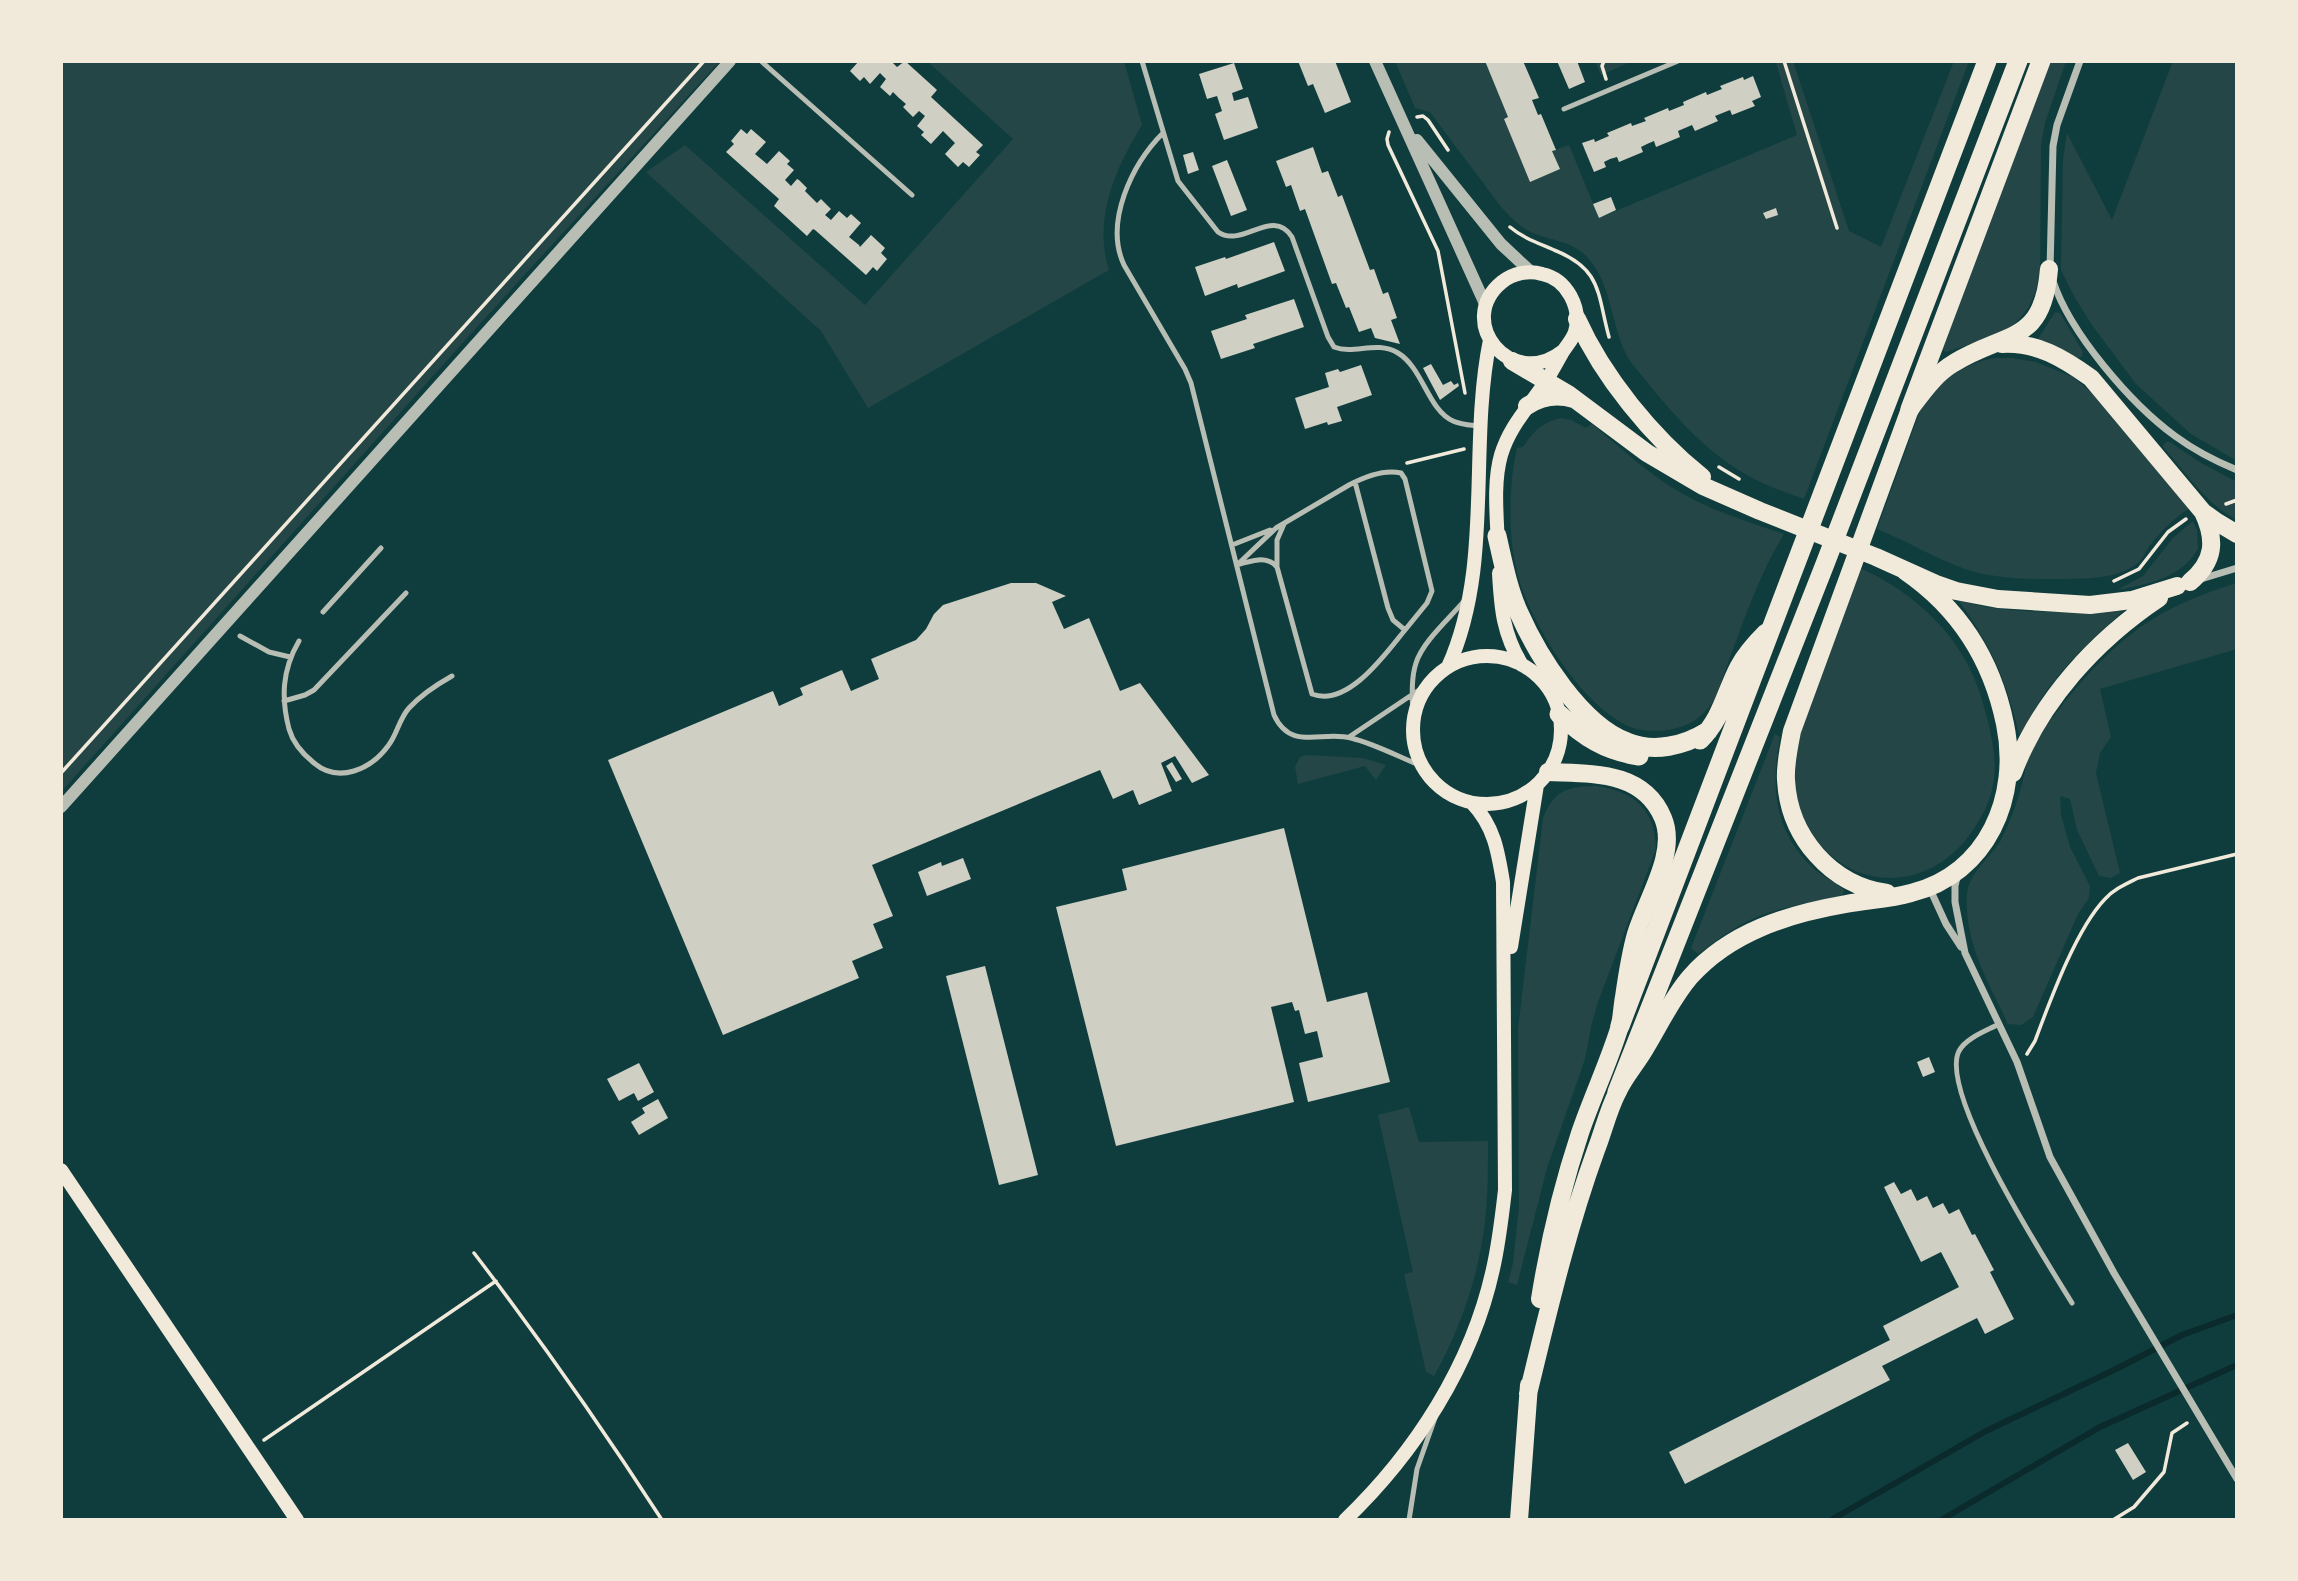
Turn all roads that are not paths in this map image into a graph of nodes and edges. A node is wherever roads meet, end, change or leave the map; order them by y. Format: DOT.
graph roads {
  1 [pos="730,61"];
  2 [pos="761,61"];
  3 [pos="1142,61"];
  4 [pos="1375,61"];
  5 [pos="1678,61"];
  6 [pos="1987,61"];
  7 [pos="2018,61"];
  8 [pos="2041,61"];
  9 [pos="2080,61"];
  10 [pos="1564,109"];
  11 [pos="1404,123"];
  12 [pos="1163,133"];
  13 [pos="912,195"];
  14 [pos="2049,269"];
  15 [pos="1531,272"];
  16 [pos="1486,306"];
  17 [pos="1577,318"];
  18 [pos="1490,340"];
  19 [pos="1995,344"];
  20 [pos="1563,351"];
  21 [pos="1512,360"];
  22 [pos="1547,380"];
  23 [pos="1576,400"];
  24 [pos="1527,405"];
  25 [pos="1910,409"];
  26 [pos="1473,425"];
  27 [pos="2237,470"];
  28 [pos="1355,482"];
  29 [pos="1733,499"];
  30 [pos="2203,512"];
  31 [pos="1286,522"];
  32 [pos="1276,528"];
  33 [pos="2237,534"];
  34 [pos="1497,536"];
  35 [pos="1232,545"];
  36 [pos="381,548"];
  37 [pos="1237,565"];
  38 [pos="1277,567"];
  39 [pos="2237,568"];
  40 [pos="1905,571"];
  41 [pos="2183,584"];
  42 [pos="1472,586"];
  43 [pos="406,593"];
  44 [pos="323,612"];
  45 [pos="1774,624"];
  46 [pos="1405,630"];
  47 [pos="240,636"];
  48 [pos="299,641"];
  49 [pos="290,657"];
  50 [pos="1522,665"];
  51 [pos="1448,667"];
  52 [pos="452,676"];
  53 [pos="1429,684"];
  54 [pos="1414,695"];
  55 [pos="284,701"];
  56 [pos="1559,714"];
  57 [pos="1413,724"];
  58 [pos="1708,731"];
  59 [pos="1349,737"];
  60 [pos="1422,766"];
  61 [pos="1542,779"];
  62 [pos="2007,793"];
  63 [pos="1472,803"];
  64 [pos="61,807"];
  65 [pos="1961,867"];
  66 [pos="1920,890"];
  67 [pos="1965,953"];
  68 [pos="1504,986"];
  69 [pos="1999,1024"];
  70 [pos="1620,1026"];
  71 [pos="1617,1092"];
  72 [pos="61,1170"];
  73 [pos="2072,1303"];
  74 [pos="1445,1393"];
  75 [pos="1528,1394"];
  76 [pos="2237,1479"];
  77 [pos="297,1520"];
  78 [pos="1345,1520"];
  79 [pos="1409,1520"];
  80 [pos="1519,1520"];
  1 -- 64 [label="street"];
  2 -- 13 [label="lane"];
  3 -- 12 [label="lane"];
  4 -- 11 [label="street"];
  5 -- 10 [label="lane"];
  6 -- 45 [label="highway"];
  7 -- 71 [label="highway"];
  8 -- 25 [label="highway"];
  9 -- 14 [label="street"];
  11 -- 15 [label="street"];
  11 -- 16 [label="street"];
  12 -- 26 [label="lane"];
  12 -- 35 [label="lane"];
  14 -- 19 [label="main road"];
  14 -- 27 [label="street"];
  15 -- 16 [label="main road"];
  15 -- 17 [label="main road"];
  16 -- 18 [label="main road"];
  17 -- 20 [label="main road"];
  17 -- 29 [label="main road"];
  18 -- 21 [label="main road"];
  18 -- 26 [label="main road"];
  19 -- 25 [label="main road"];
  19 -- 30 [label="main road"];
  20 -- 21 [label="main road"];
  20 -- 22 [label="main road"];
  21 -- 22 [label="main road"];
  22 -- 23 [label="main road"];
  22 -- 24 [label="main road"];
  23 -- 24 [label="main road"];
  23 -- 29 [label="main road"];
  24 -- 34 [label="main road"];
  25 -- 66 [label="main road"];
  26 -- 42 [label="main road"];
  28 -- 31 [label="lane"];
  28 -- 46 [label="lane"];
  28 -- 46 [label="lane"];
  29 -- 40 [label="main road"];
  30 -- 33 [label="main road"];
  30 -- 41 [label="main road"];
  31 -- 32 [label="lane"];
  31 -- 38 [label="lane"];
  32 -- 35 [label="lane"];
  32 -- 37 [label="lane"];
  34 -- 50 [label="main road"];
  34 -- 58 [label="highway"];
  35 -- 37 [label="lane"];
  36 -- 44 [label="lane"];
  37 -- 38 [label="lane"];
  37 -- 59 [label="lane"];
  38 -- 46 [label="lane"];
  39 -- 41 [label="street"];
  40 -- 41 [label="main road"];
  40 -- 62 [label="main road"];
  41 -- 62 [label="main road"];
  42 -- 51 [label="main road"];
  42 -- 54 [label="lane"];
  43 -- 55 [label="lane"];
  45 -- 58 [label="highway"];
  45 -- 70 [label="highway"];
  47 -- 49 [label="lane"];
  48 -- 49 [label="lane"];
  49 -- 55 [label="lane"];
  50 -- 51 [label="main road"];
  50 -- 56 [label="main road"];
  51 -- 53 [label="main road"];
  52 -- 55 [label="lane"];
  53 -- 54 [label="lane"];
  53 -- 57 [label="main road"];
  54 -- 57 [label="lane"];
  54 -- 59 [label="lane"];
  56 -- 58 [label="highway"];
  56 -- 61 [label="main road"];
  57 -- 60 [label="main road"];
  59 -- 60 [label="lane"];
  60 -- 63 [label="main road"];
  61 -- 63 [label="main road"];
  61 -- 68 [label="main road"];
  61 -- 70 [label="main road"];
  62 -- 65 [label="main road"];
  63 -- 68 [label="main road"];
  65 -- 66 [label="main road"];
  65 -- 67 [label="street"];
  66 -- 67 [label="street"];
  66 -- 71 [label="main road"];
  67 -- 69 [label="street"];
  68 -- 74 [label="main road"];
  69 -- 73 [label="lane"];
  69 -- 76 [label="street"];
  70 -- 75 [label="main road"];
  71 -- 75 [label="main road"];
  72 -- 77 [label="main road"];
  74 -- 78 [label="main road"];
  74 -- 79 [label="lane"];
  75 -- 80 [label="main road"];
}
